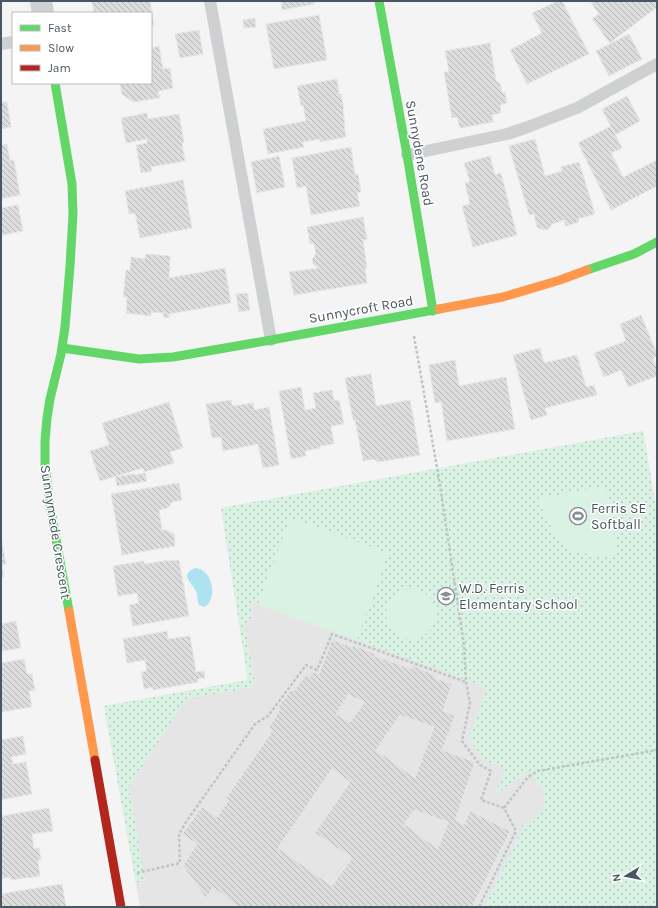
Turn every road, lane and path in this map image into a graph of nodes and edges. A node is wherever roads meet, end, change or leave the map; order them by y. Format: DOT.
graph roads {
  1 [pos="41,1"];
  2 [pos="210,1"];
  3 [pos="379,1"];
  4 [pos="43,12"];
  5 [pos="12,42"];
  6 [pos="1,44"];
  7 [pos="657,64"];
  8 [pos="55,84"];
  9 [pos="407,155"];
  10 [pos="657,242"];
  11 [pos="433,311"];
  12 [pos="410,315"];
  13 [pos="271,340"];
  14 [pos="62,348"];
  15 [pos="466,682"];
  16 [pos="657,750"];
  17 [pos="504,808"];
  18 [pos="132,875"];
  19 [pos="121,907"];
  20 [pos="479,907"];
  1 -- 4 [label="street"];
  2 -- 13 [label="lane"];
  3 -- 9 [label="street, Sunnydene Road"];
  5 -- 6 [label="lane"];
  7 -- 9 [label="lane"];
  8 -- 14 [label="street, Sunnymede Crescent"];
  9 -- 11 [label="street, Sunnydene Road"];
  10 -- 11 [label="street, Sunnycroft Road"];
  11 -- 12 [label="street, Sunnycroft Road"];
  12 -- 13 [label="street, Sunnycroft Road"];
  12 -- 15 [label="path"];
  13 -- 14 [label="street, Sunnycroft Road"];
  14 -- 19 [label="street, Sunnymede Crescent"];
  15 -- 17 [label="path"];
  15 -- 18 [label="path"];
  16 -- 17 [label="path"];
  17 -- 20 [label="path"];
}
